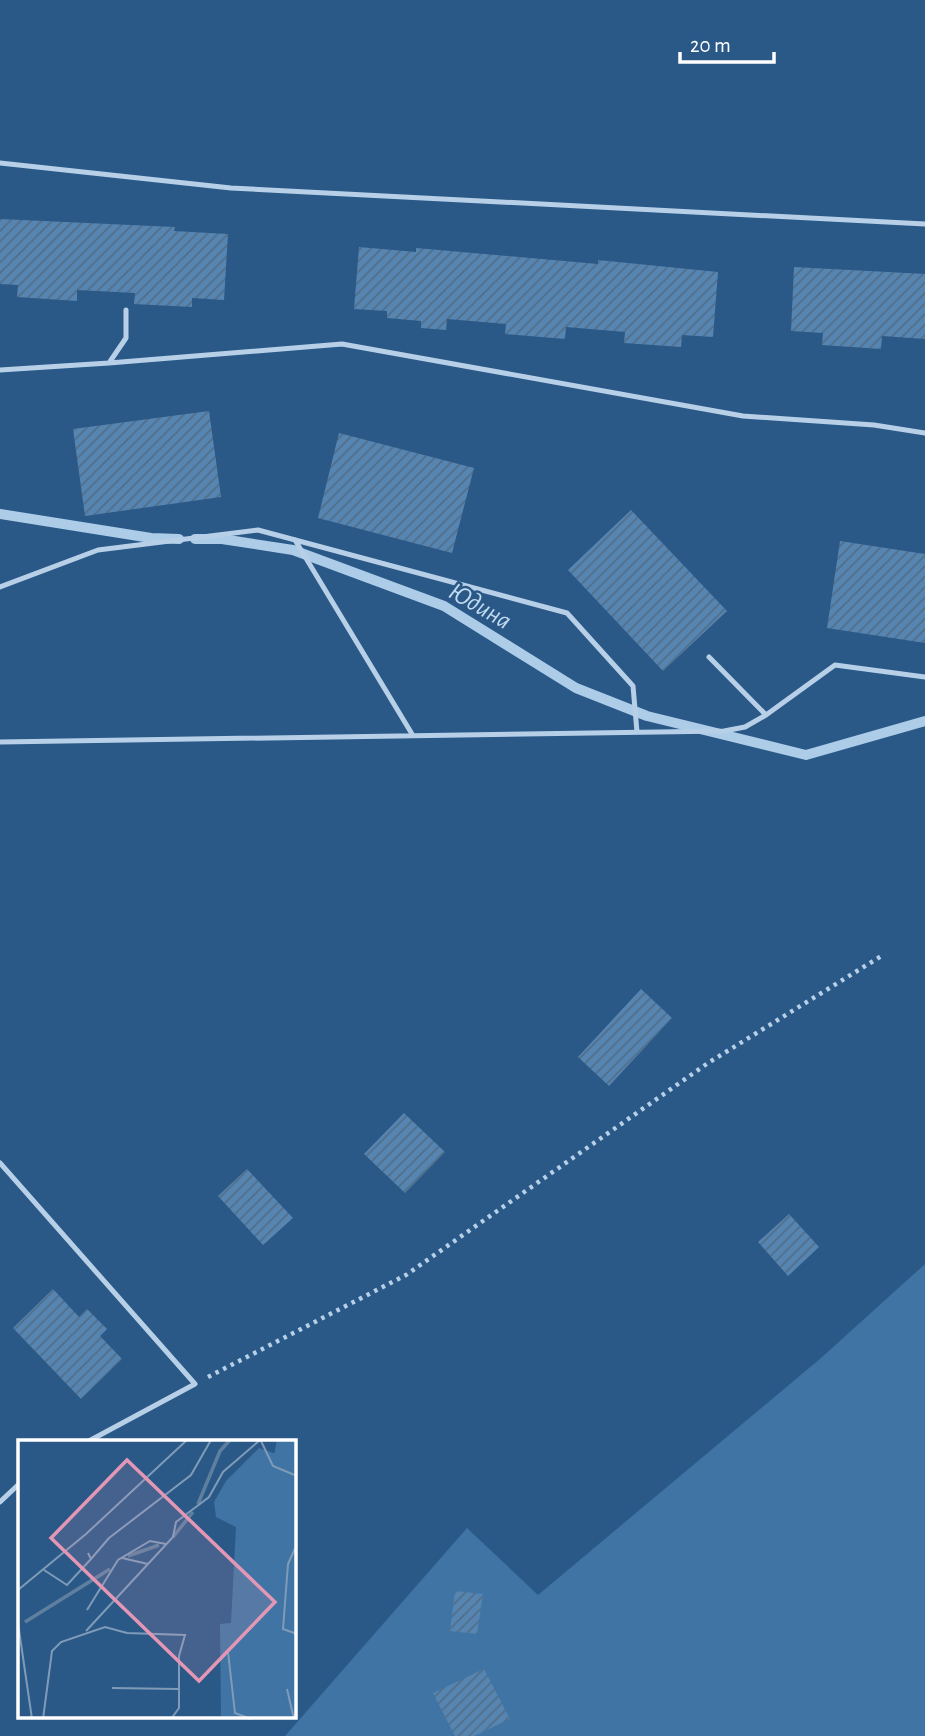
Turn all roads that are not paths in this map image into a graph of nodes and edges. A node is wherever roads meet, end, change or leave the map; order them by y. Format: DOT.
graph roads {
  1 [pos="0,163"];
  2 [pos="925,224"];
  3 [pos="126,310"];
  4 [pos="109,363"];
  5 [pos="0,370"];
  6 [pos="925,433"];
  7 [pos="295,540"];
  8 [pos="0,587"];
  9 [pos="709,657"];
  10 [pos="925,677"];
  11 [pos="766,715"];
  12 [pos="637,732"];
  13 [pos="412,734"];
  14 [pos="0,742"];
  15 [pos="0,1163"];
  16 [pos="92,1440"];
  17 [pos="18,1485"];
  18 [pos="0,1502"];
  1 -- 2 [label="lane"];
  3 -- 4 [label="lane"];
  4 -- 5 [label="lane"];
  4 -- 6 [label="lane"];
  7 -- 8 [label="lane"];
  7 -- 12 [label="lane"];
  7 -- 13 [label="lane"];
  9 -- 11 [label="lane"];
  10 -- 11 [label="lane"];
  11 -- 12 [label="lane"];
  12 -- 13 [label="lane"];
  13 -- 14 [label="lane"];
  15 -- 16 [label="lane"];
  17 -- 18 [label="lane"];
}
